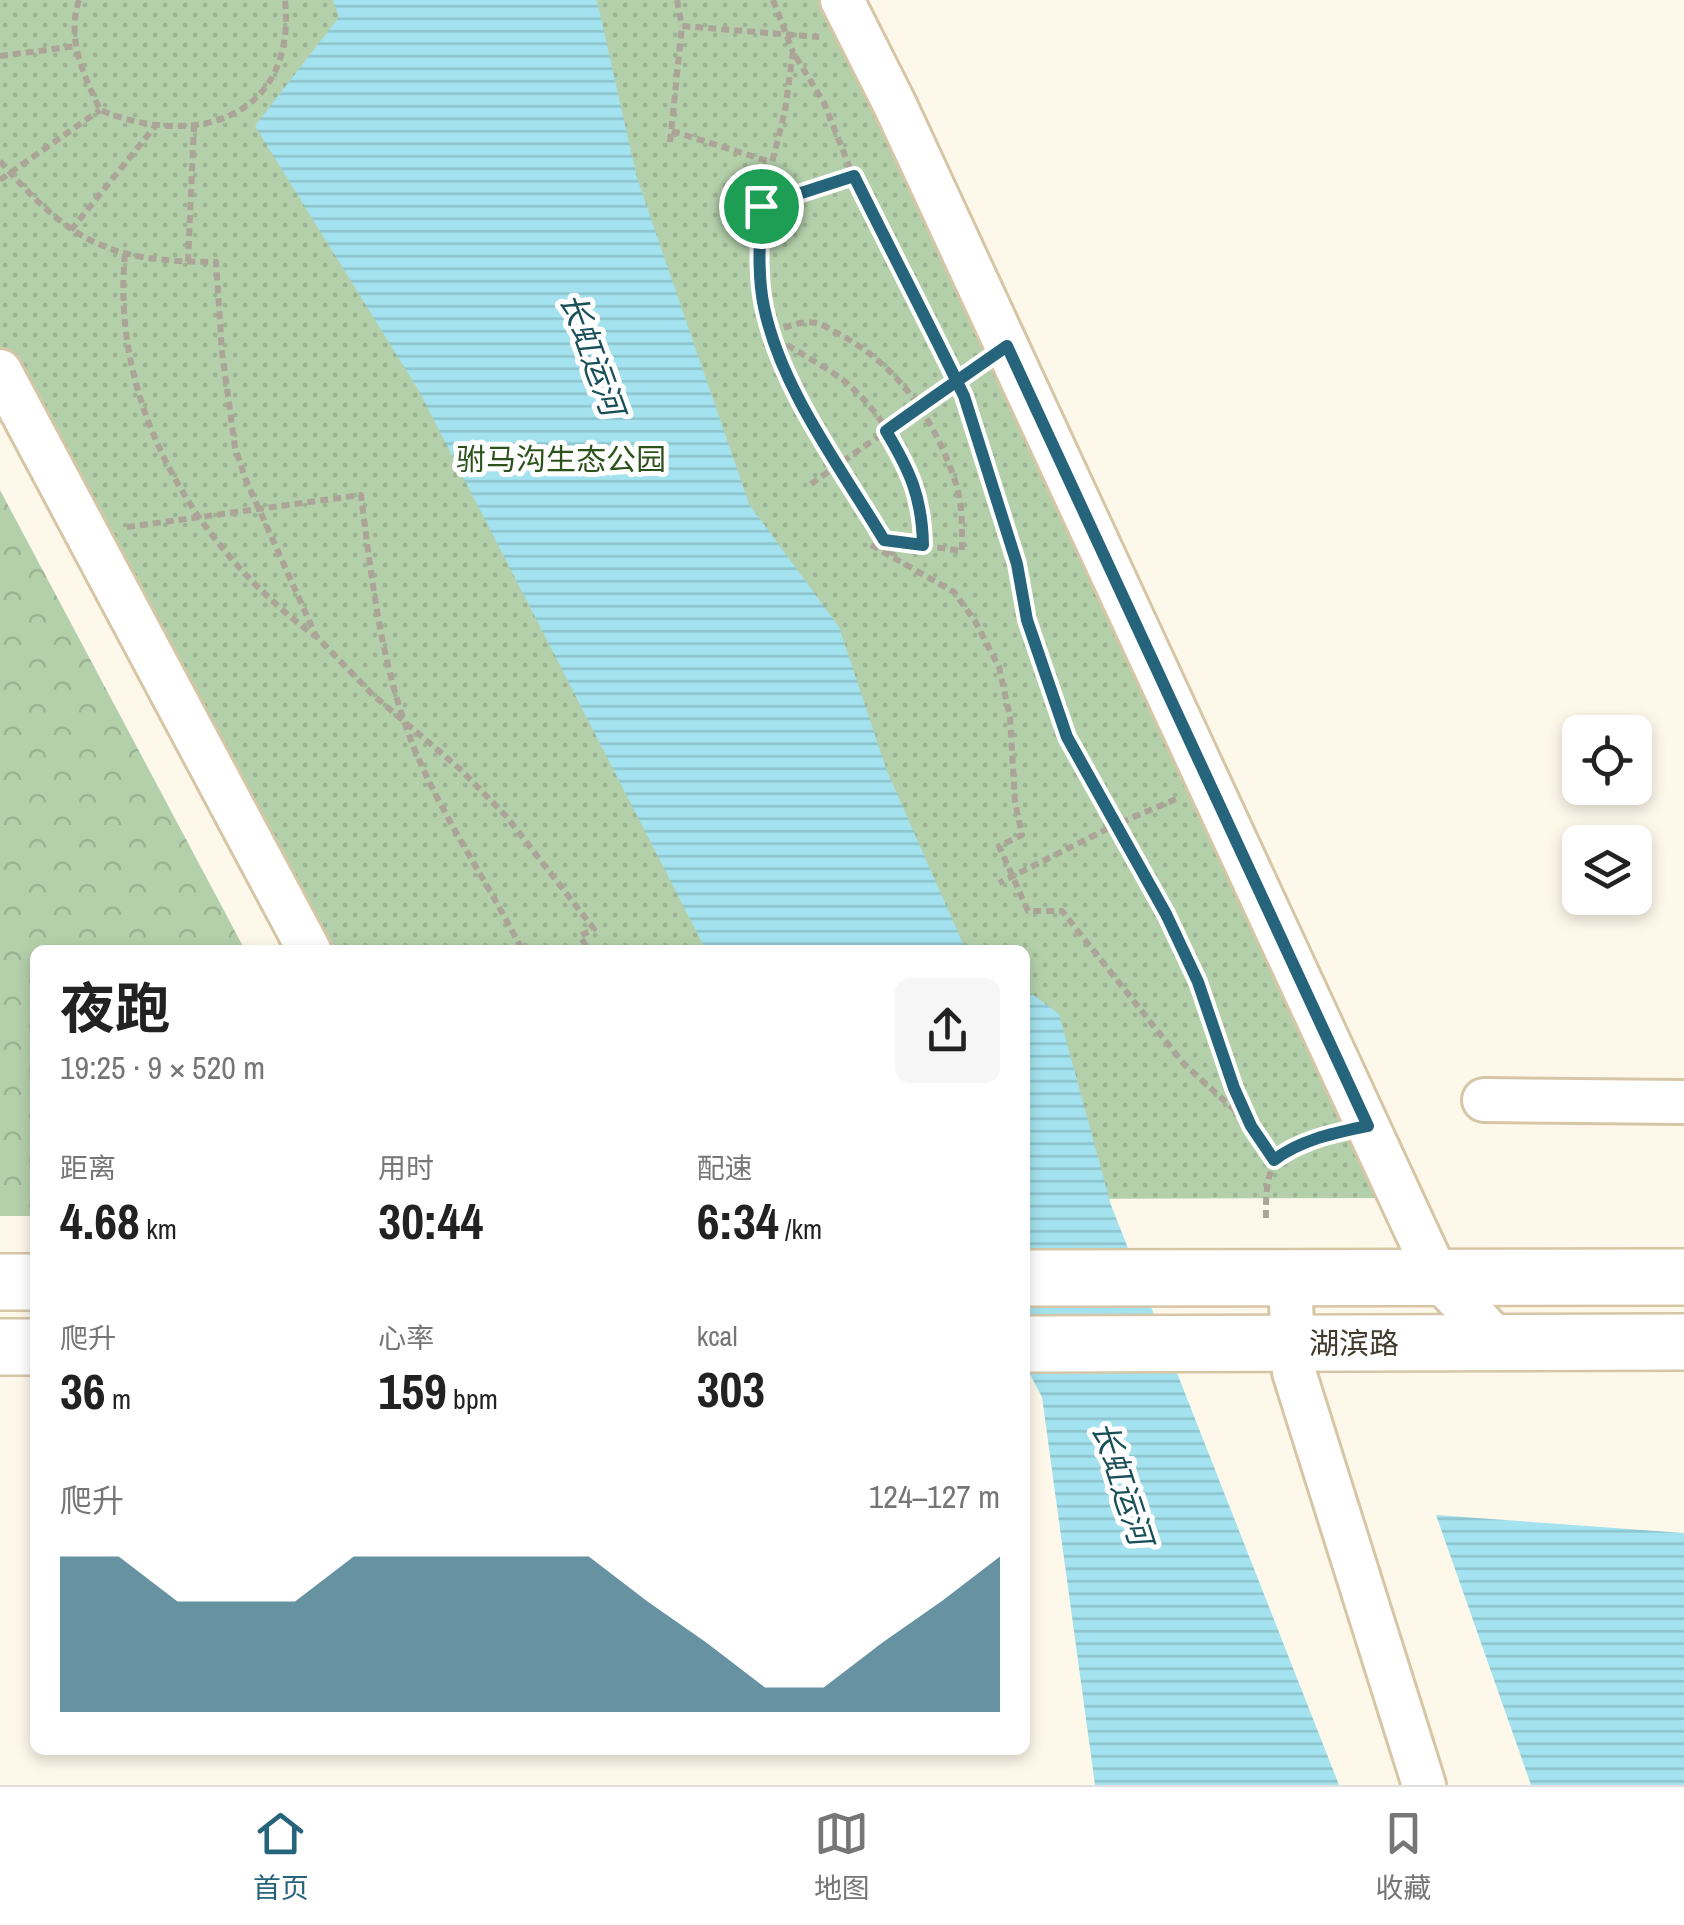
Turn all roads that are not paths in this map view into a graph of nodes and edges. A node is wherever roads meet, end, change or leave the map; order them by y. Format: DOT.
graph roads {
  1 [pos="834,19"];
  2 [pos="0,371"];
  3 [pos="306,945"];
  4 [pos="1484,1100"];
  5 [pos="1684,1102"];
  6 [pos="1684,1276"];
  7 [pos="1030,1278"];
  8 [pos="1290,1278"];
  9 [pos="1438,1278"];
  10 [pos="0,1282"];
  11 [pos="30,1282"];
  12 [pos="1684,1342"];
  13 [pos="1030,1344"];
  14 [pos="1295,1344"];
  15 [pos="1500,1344"];
  16 [pos="0,1347"];
  17 [pos="30,1347"];
  18 [pos="1424,1785"];
  1 -- 9 [label="street"];
  2 -- 3 [label="street"];
  4 -- 5 [label="street"];
  6 -- 9 [label="main road"];
  7 -- 8 [label="main road"];
  8 -- 9 [label="main road"];
  8 -- 14 [label="street"];
  9 -- 15 [label="street"];
  10 -- 11 [label="main road"];
  12 -- 15 [label="main road, 湖滨路"];
  13 -- 14 [label="main road, 湖滨路"];
  14 -- 15 [label="main road, 湖滨路"];
  14 -- 18 [label="street"];
  16 -- 17 [label="main road"];
}
